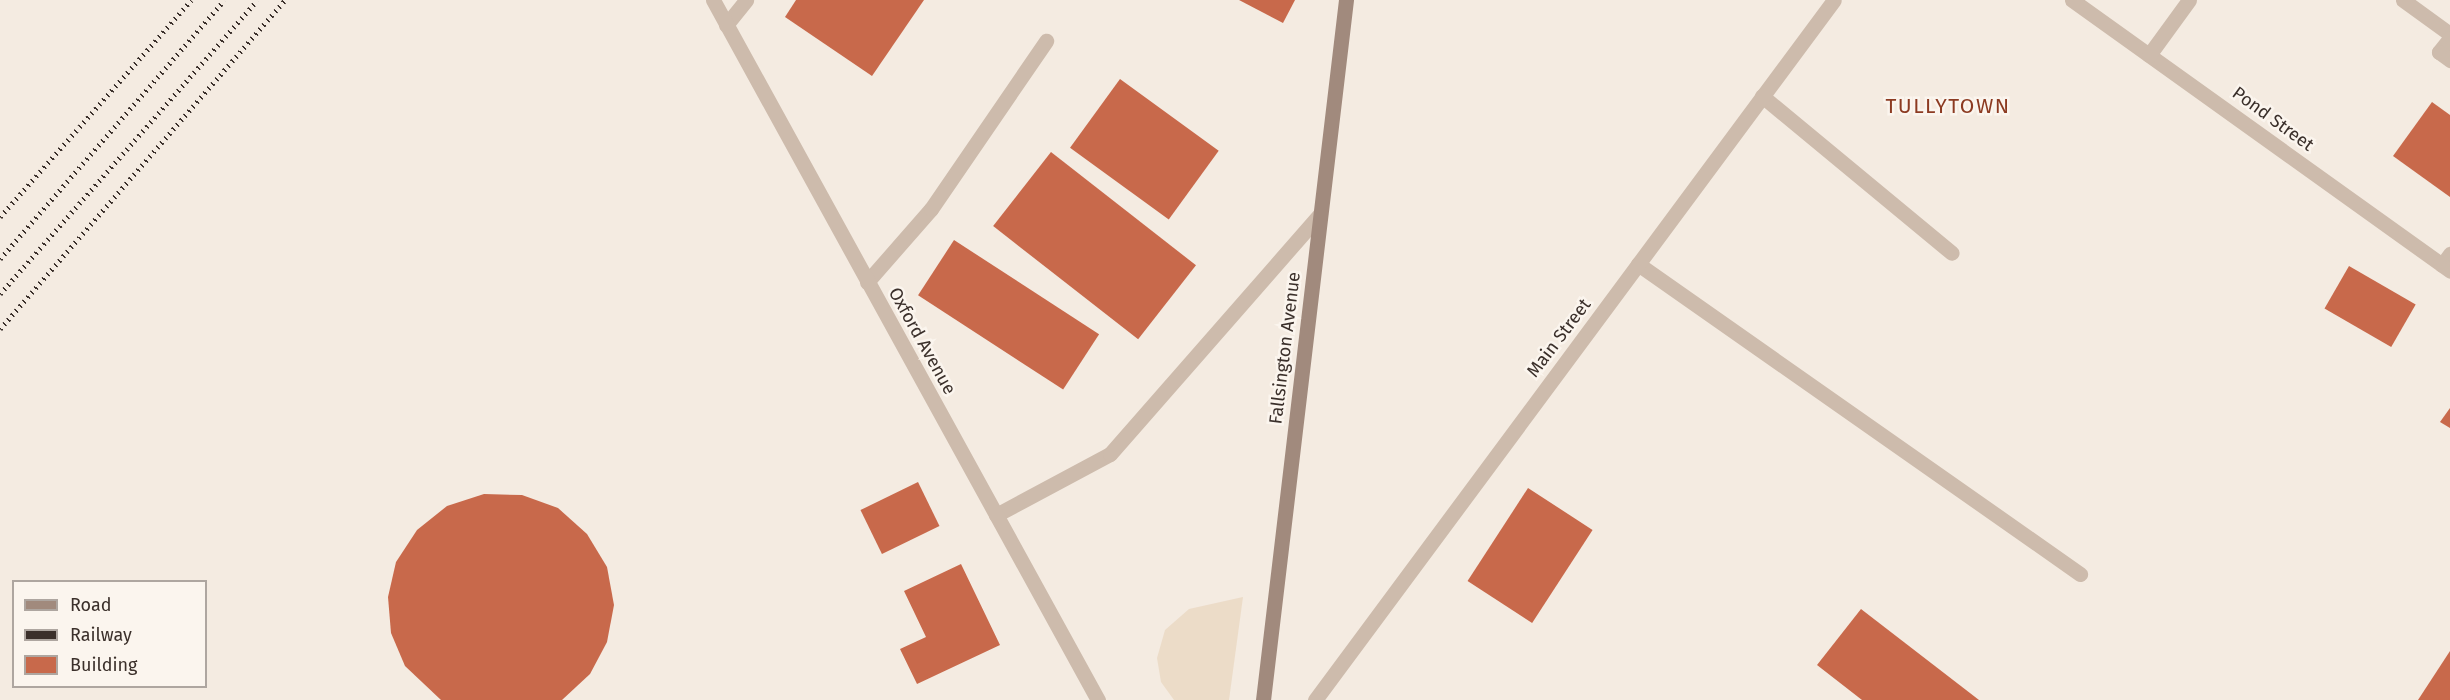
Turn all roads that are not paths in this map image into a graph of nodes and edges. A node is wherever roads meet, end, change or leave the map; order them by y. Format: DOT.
graph roads {
  1 [pos="713,0"];
  2 [pos="746,0"];
  3 [pos="1346,0"];
  4 [pos="1834,0"];
  5 [pos="2072,0"];
  6 [pos="2189,0"];
  7 [pos="2403,0"];
  8 [pos="726,25"];
  9 [pos="2450,36"];
  10 [pos="1046,41"];
  11 [pos="2149,55"];
  12 [pos="2450,60"];
  13 [pos="1762,96"];
  14 [pos="1320,214"];
  15 [pos="1952,253"];
  16 [pos="2447,263"];
  17 [pos="1638,264"];
  18 [pos="867,282"];
  19 [pos="996,515"];
  20 [pos="2080,574"];
  21 [pos="1098,700"];
  22 [pos="1263,700"];
  23 [pos="1315,700"];
  1 -- 8 [label="street, Oxford Avenue"];
  2 -- 8 [label="street"];
  3 -- 14 [label="main road, Fallsington Avenue"];
  4 -- 13 [label="street, Main Street"];
  5 -- 11 [label="street, Pond Street"];
  6 -- 11 [label="street"];
  7 -- 9 [label="street"];
  8 -- 18 [label="street, Oxford Avenue"];
  9 -- 12 [label="street"];
  10 -- 18 [label="street"];
  11 -- 16 [label="street, Pond Street"];
  13 -- 15 [label="street"];
  13 -- 17 [label="street, Main Street"];
  14 -- 19 [label="street"];
  14 -- 22 [label="main road, Fallsington Avenue"];
  17 -- 20 [label="street"];
  17 -- 23 [label="street, Main Street"];
  18 -- 19 [label="street, Oxford Avenue"];
  19 -- 21 [label="street, Oxford Avenue"];
}
